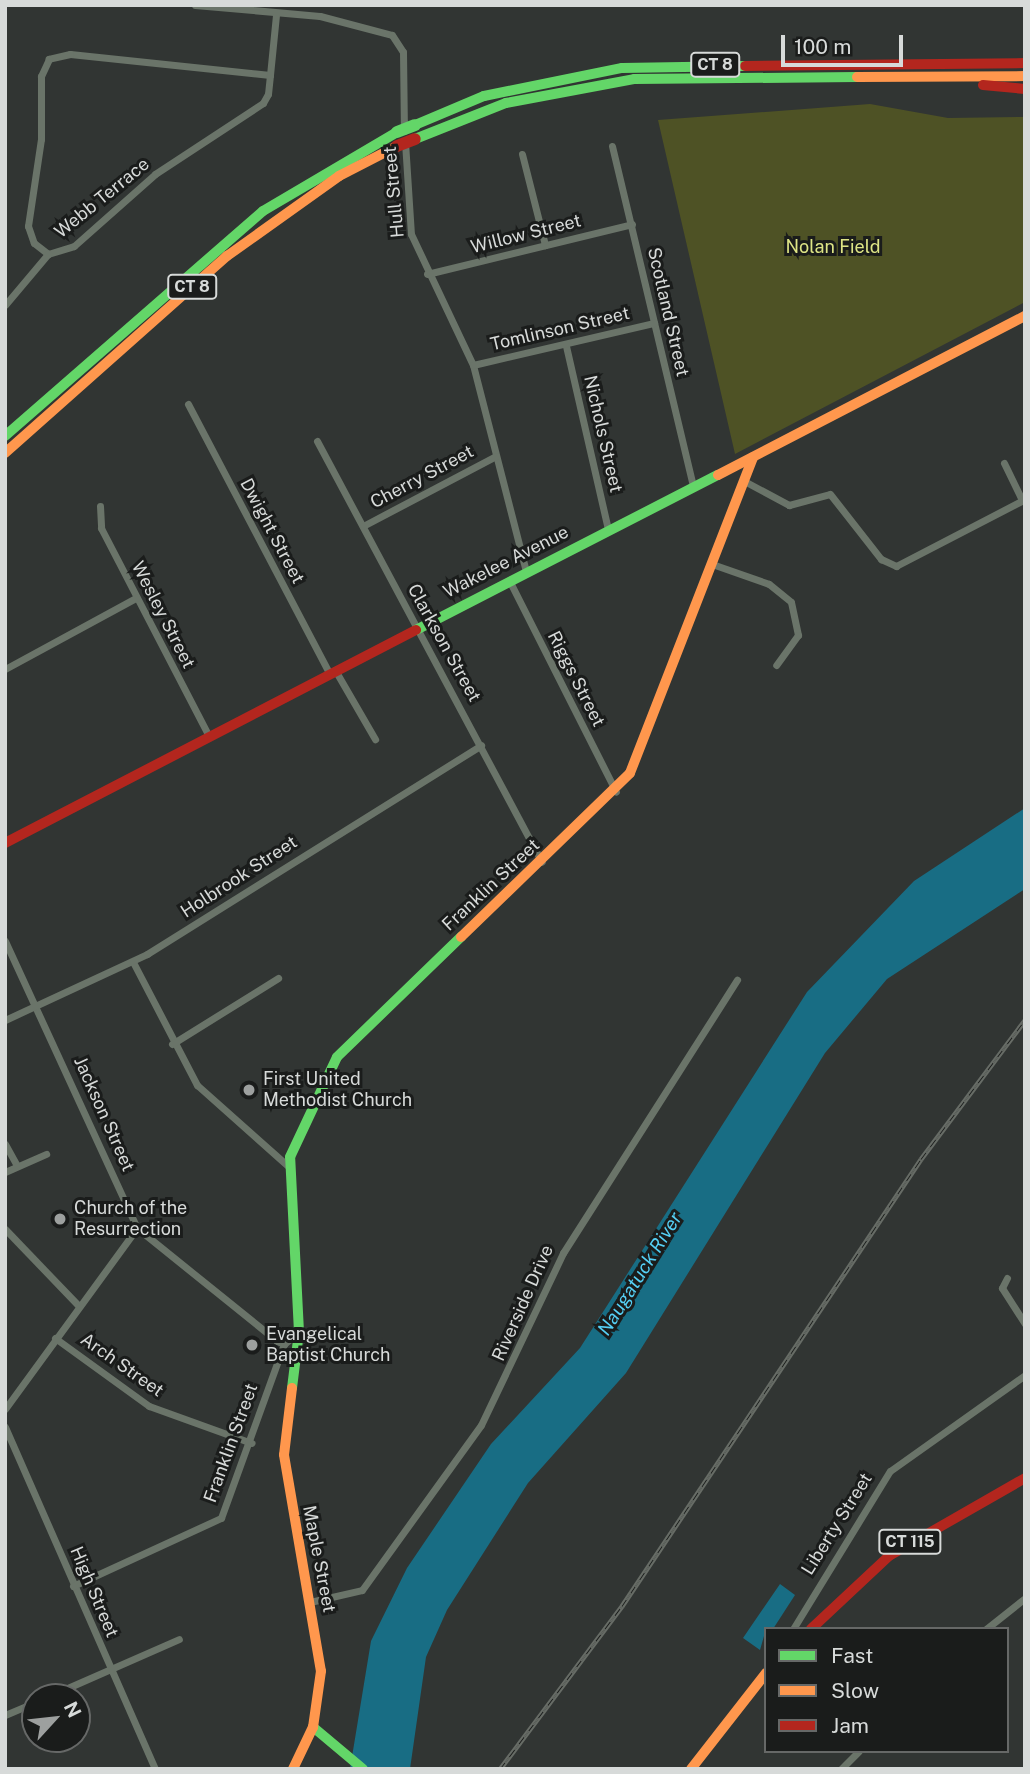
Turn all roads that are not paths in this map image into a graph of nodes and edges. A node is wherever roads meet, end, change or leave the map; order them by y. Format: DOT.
graph roads {
  1 [pos="195,5"];
  2 [pos="276,15"];
  3 [pos="1025,63"];
  4 [pos="270,75"];
  5 [pos="1025,76"];
  6 [pos="917,79"];
  7 [pos="1025,89"];
  8 [pos="612,146"];
  9 [pos="522,154"];
  10 [pos="632,225"];
  11 [pos="545,245"];
  12 [pos="48,254"];
  13 [pos="427,274"];
  14 [pos="5,304"];
  15 [pos="1025,316"];
  16 [pos="654,323"];
  17 [pos="566,346"];
  18 [pos="473,365"];
  19 [pos="188,404"];
  20 [pos="5,436"];
  21 [pos="317,441"];
  22 [pos="5,453"];
  23 [pos="496,456"];
  24 [pos="752,457"];
  25 [pos="1004,463"];
  26 [pos="746,482"];
  27 [pos="692,486"];
  28 [pos="1024,500"];
  29 [pos="100,506"];
  30 [pos="363,526"];
  31 [pos="608,529"];
  32 [pos="712,564"];
  33 [pos="526,572"];
  34 [pos="509,580"];
  35 [pos="136,598"];
  36 [pos="416,628"];
  37 [pos="776,665"];
  38 [pos="5,669"];
  39 [pos="332,671"];
  40 [pos="209,736"];
  41 [pos="375,739"];
  42 [pos="481,745"];
  43 [pos="616,792"];
  44 [pos="5,844"];
  45 [pos="542,862"];
  46 [pos="5,941"];
  47 [pos="133,962"];
  48 [pos="278,978"];
  49 [pos="737,980"];
  50 [pos="39,1006"];
  51 [pos="5,1020"];
  52 [pos="172,1044"];
  53 [pos="5,1144"];
  54 [pos="47,1154"];
  55 [pos="17,1166"];
  56 [pos="288,1166"];
  57 [pos="5,1172"];
  58 [pos="137,1228"];
  59 [pos="5,1229"];
  60 [pos="1007,1278"];
  61 [pos="78,1305"];
  62 [pos="1025,1324"];
  63 [pos="299,1332"];
  64 [pos="55,1338"];
  65 [pos="284,1344"];
  66 [pos="1025,1376"];
  67 [pos="5,1409"];
  68 [pos="5,1427"];
  69 [pos="252,1443"];
  70 [pos="1025,1478"];
  71 [pos="74,1586"];
  72 [pos="1025,1598"];
  73 [pos="310,1602"];
  74 [pos="794,1627"];
  75 [pos="813,1627"];
  76 [pos="989,1627"];
  77 [pos="179,1639"];
  78 [pos="110,1669"];
  79 [pos="764,1676"];
  80 [pos="78,1683"];
  81 [pos="313,1727"];
  82 [pos="857,1753"];
  83 [pos="155,1769"];
  84 [pos="293,1769"];
  85 [pos="363,1769"];
  86 [pos="691,1769"];
  87 [pos="841,1769"];
  1 -- 2 [label="street, Hull Street"];
  2 -- 4 [label="street, Webb Terrace"];
  2 -- 13 [label="street, Hull Street"];
  3 -- 20 [label="main road, CT 8, bridge"];
  4 -- 12 [label="street, Webb Terrace"];
  4 -- 12 [label="street, Webb Terrace"];
  5 -- 6 [label="main road, CT 8"];
  6 -- 7 [label="main road"];
  6 -- 22 [label="main road, CT 8, bridge"];
  8 -- 10 [label="street, Scotland Street"];
  9 -- 11 [label="street"];
  10 -- 11 [label="street, Willow Street"];
  10 -- 16 [label="street, Scotland Street"];
  11 -- 13 [label="street, Willow Street"];
  12 -- 14 [label="street"];
  13 -- 18 [label="street, Hull Street"];
  15 -- 24 [label="main road, Wakelee Avenue"];
  16 -- 17 [label="street, Tomlinson Street"];
  16 -- 27 [label="street, Scotland Street"];
  17 -- 18 [label="street, Tomlinson Street"];
  17 -- 31 [label="street, Nichols Street"];
  18 -- 23 [label="street, Hull Street"];
  19 -- 39 [label="street, Dwight Street"];
  21 -- 30 [label="street, Clarkson Street"];
  23 -- 30 [label="street, Cherry Street"];
  23 -- 33 [label="street, Hull Street"];
  24 -- 26 [label="main road, Franklin Street"];
  24 -- 27 [label="main road, Wakelee Avenue"];
  25 -- 28 [label="street"];
  26 -- 28 [label="street"];
  26 -- 32 [label="main road, Franklin Street"];
  27 -- 31 [label="main road, Wakelee Avenue"];
  29 -- 35 [label="street, Wesley Street"];
  30 -- 36 [label="street, Clarkson Street"];
  31 -- 33 [label="main road, Wakelee Avenue"];
  32 -- 37 [label="street"];
  32 -- 43 [label="main road, Franklin Street"];
  33 -- 34 [label="main road, Wakelee Avenue"];
  34 -- 36 [label="main road, Wakelee Avenue"];
  34 -- 43 [label="street, Riggs Street"];
  35 -- 38 [label="street"];
  35 -- 40 [label="street, Wesley Street"];
  36 -- 39 [label="main road, Wakelee Avenue"];
  36 -- 42 [label="street, Clarkson Street"];
  39 -- 40 [label="main road, Wakelee Avenue"];
  39 -- 41 [label="street, Dwight Street"];
  40 -- 44 [label="main road, Wakelee Avenue"];
  42 -- 45 [label="street, Clarkson Street"];
  42 -- 47 [label="street, Holbrook Street"];
  43 -- 45 [label="main road, Franklin Street"];
  45 -- 56 [label="main road, Franklin Street"];
  46 -- 50 [label="street, Jackson Street"];
  47 -- 50 [label="street, Holbrook Street"];
  47 -- 52 [label="street"];
  48 -- 52 [label="street"];
  49 -- 73 [label="street, Riverside Drive"];
  50 -- 51 [label="street, Holbrook Street"];
  50 -- 58 [label="street, Jackson Street"];
  52 -- 56 [label="street"];
  53 -- 55 [label="street"];
  54 -- 55 [label="street"];
  55 -- 57 [label="street"];
  56 -- 63 [label="main road, Franklin Street"];
  58 -- 61 [label="street"];
  58 -- 65 [label="street, Jackson Street"];
  59 -- 61 [label="street"];
  60 -- 62 [label="street"];
  61 -- 64 [label="street"];
  63 -- 65 [label="street"];
  63 -- 73 [label="main road, Maple Street"];
  64 -- 67 [label="street"];
  64 -- 69 [label="street, Arch Street"];
  65 -- 69 [label="street, Franklin Street"];
  66 -- 74 [label="street, Liberty Street"];
  68 -- 71 [label="street, High Street"];
  69 -- 71 [label="street, Franklin Street"];
  70 -- 75 [label="main road, CT 115"];
  71 -- 78 [label="street, High Street"];
  72 -- 76 [label="street"];
  73 -- 81 [label="main road, Maple Street"];
  77 -- 78 [label="street"];
  78 -- 80 [label="street"];
  78 -- 83 [label="street, High Street"];
  79 -- 86 [label="main road"];
  81 -- 84 [label="main road"];
  81 -- 85 [label="main road"];
  82 -- 87 [label="street"];
}
